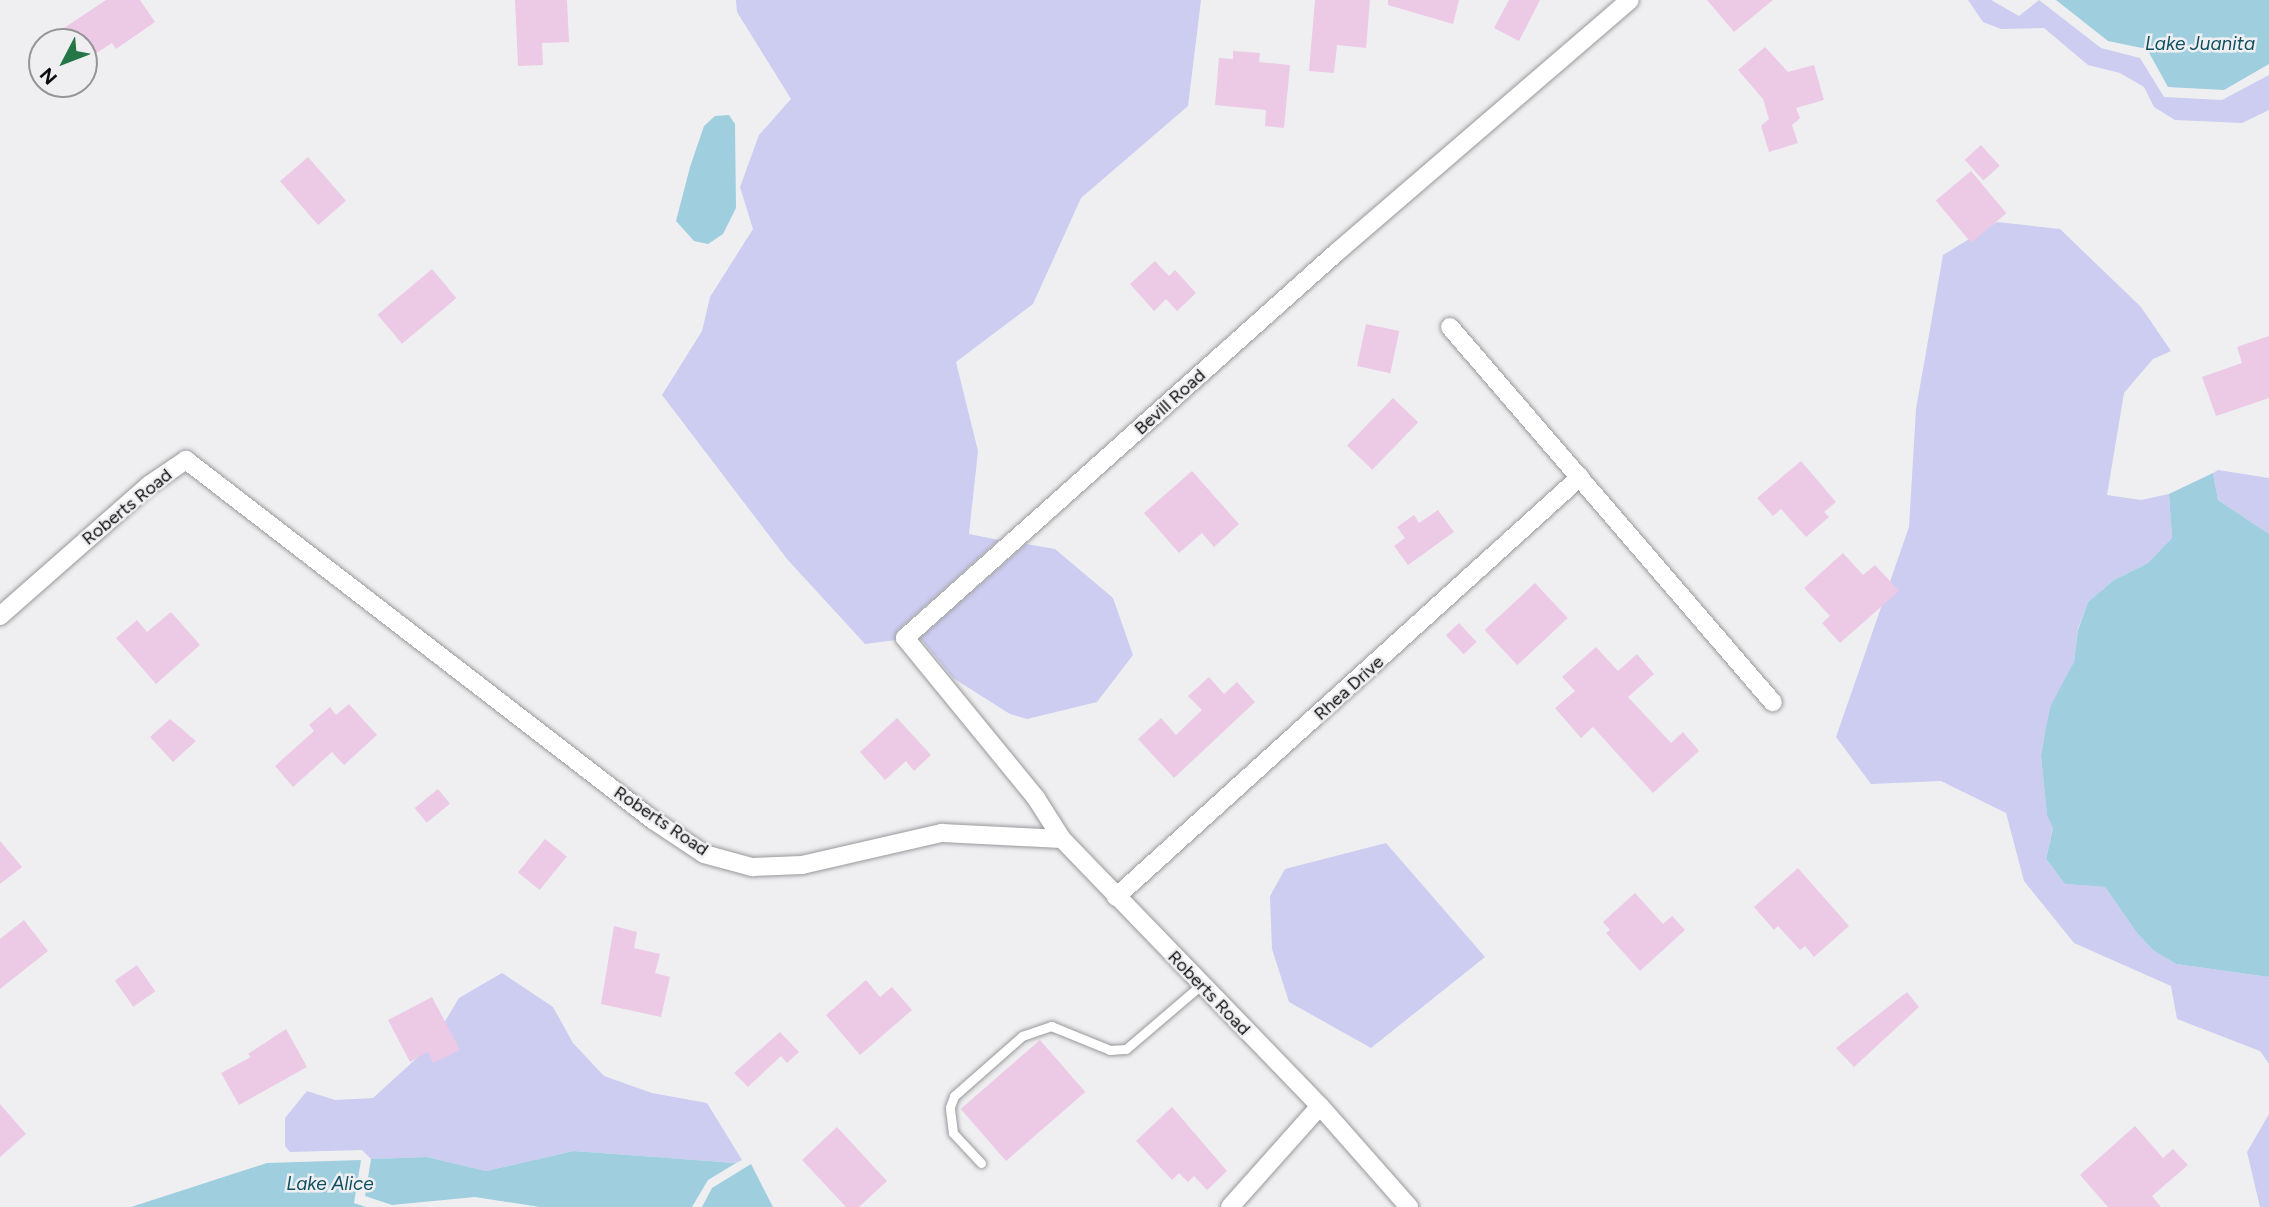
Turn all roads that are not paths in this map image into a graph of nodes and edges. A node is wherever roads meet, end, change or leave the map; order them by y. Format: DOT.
graph roads {
  1 [pos="1630,0"];
  2 [pos="1450,327"];
  3 [pos="1580,477"];
  4 [pos="0,616"];
  5 [pos="1773,702"];
  6 [pos="1062,839"];
  7 [pos="1116,897"];
  8 [pos="1201,985"];
  9 [pos="1320,1106"];
  10 [pos="981,1163"];
  11 [pos="1230,1207"];
  12 [pos="1409,1207"];
  1 -- 6 [label="street, Bevill Road"];
  2 -- 3 [label="street"];
  3 -- 5 [label="street"];
  3 -- 7 [label="street, Rhea Drive"];
  4 -- 6 [label="street, Roberts Road"];
  6 -- 7 [label="street, Roberts Road"];
  7 -- 8 [label="street, Roberts Road"];
  8 -- 9 [label="street, Roberts Road"];
  8 -- 10 [label="lane"];
  9 -- 11 [label="street"];
  9 -- 12 [label="street, Roberts Road"];
}
